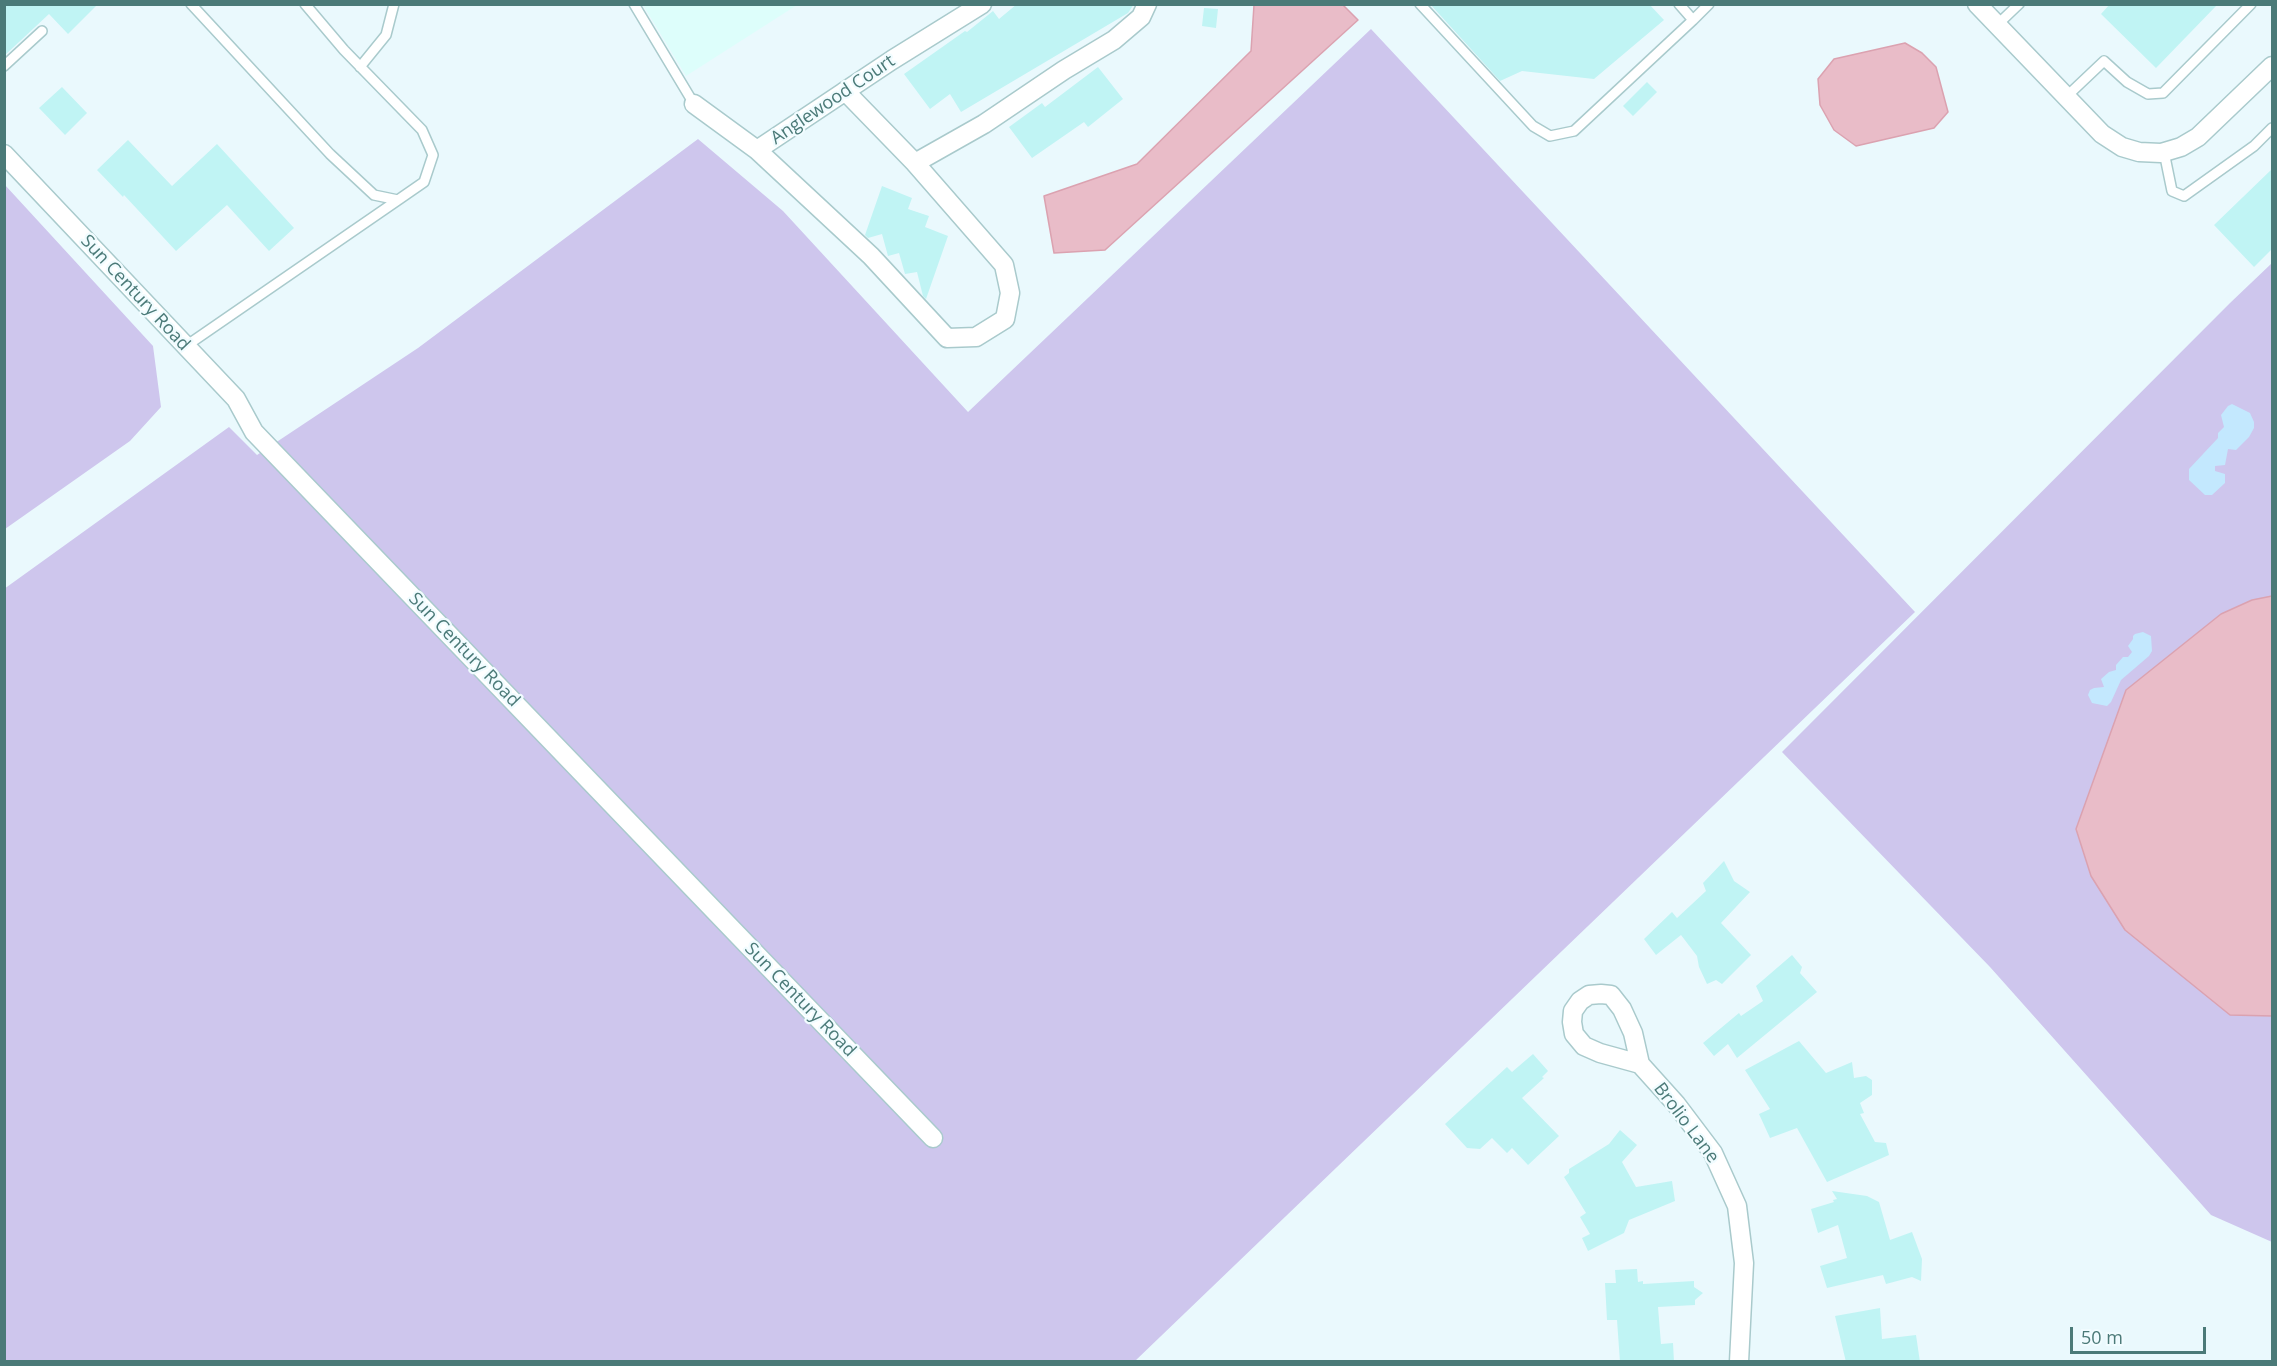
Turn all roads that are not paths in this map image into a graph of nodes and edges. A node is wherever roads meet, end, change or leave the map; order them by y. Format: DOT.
graph roads {
  1 [pos="191,4"];
  2 [pos="305,4"];
  3 [pos="394,4"];
  4 [pos="634,4"];
  5 [pos="982,4"];
  6 [pos="1147,4"];
  7 [pos="1420,4"];
  8 [pos="1679,4"];
  9 [pos="1709,4"];
  10 [pos="1977,4"];
  11 [pos="2019,4"];
  12 [pos="2251,4"];
  13 [pos="1693,20"];
  14 [pos="1997,26"];
  15 [pos="42,31"];
  16 [pos="4,66"];
  17 [pos="2272,66"];
  18 [pos="360,67"];
  19 [pos="844,91"];
  20 [pos="2066,97"];
  21 [pos="694,104"];
  22 [pos="2272,128"];
  23 [pos="757,150"];
  24 [pos="2164,152"];
  25 [pos="4,154"];
  26 [pos="915,163"];
  27 [pos="398,200"];
  28 [pos="186,346"];
  29 [pos="1640,1064"];
  30 [pos="933,1138"];
  31 [pos="1739,1362"];
  1 -- 27 [label="lane"];
  2 -- 18 [label="lane"];
  3 -- 18 [label="lane"];
  4 -- 21 [label="lane, Anglewood Court"];
  5 -- 19 [label="street, Anglewood Court"];
  6 -- 26 [label="street"];
  7 -- 13 [label="lane"];
  8 -- 13 [label="lane"];
  9 -- 13 [label="lane"];
  10 -- 14 [label="street"];
  11 -- 14 [label="lane"];
  12 -- 20 [label="lane"];
  14 -- 20 [label="street"];
  15 -- 16 [label="lane"];
  17 -- 24 [label="street"];
  18 -- 27 [label="lane"];
  19 -- 23 [label="street, Anglewood Court"];
  19 -- 26 [label="street"];
  20 -- 24 [label="street"];
  21 -- 23 [label="street, Anglewood Court"];
  22 -- 24 [label="lane"];
  23 -- 26 [label="street"];
  25 -- 28 [label="street, Sun Century Road"];
  27 -- 28 [label="lane"];
  28 -- 30 [label="street, Sun Century Road"];
  29 -- 31 [label="street, Brolio Lane"];
}
